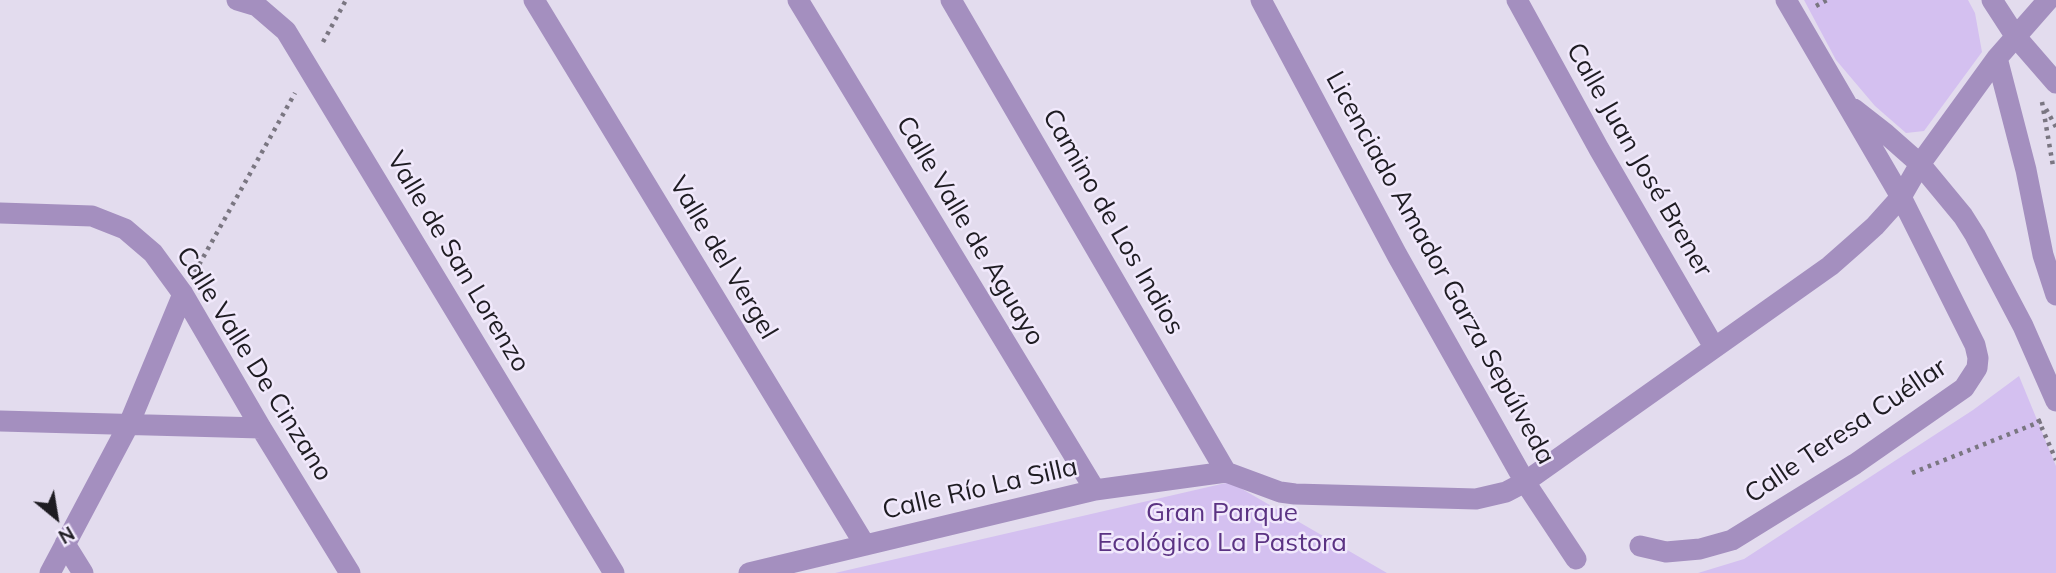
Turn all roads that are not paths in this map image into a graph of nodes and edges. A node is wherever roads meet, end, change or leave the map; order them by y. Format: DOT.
graph roads {
  1 [pos="237,0"];
  2 [pos="534,0"];
  3 [pos="798,0"];
  4 [pos="951,0"];
  5 [pos="1261,0"];
  6 [pos="1517,0"];
  7 [pos="1787,0"];
  8 [pos="1992,0"];
  9 [pos="2048,0"];
  10 [pos="2016,37"];
  11 [pos="1997,58"];
  12 [pos="2056,83"];
  13 [pos="1844,102"];
  14 [pos="1920,164"];
  15 [pos="1901,197"];
  16 [pos="0,213"];
  17 [pos="183,294"];
  18 [pos="2056,295"];
  19 [pos="1714,346"];
  20 [pos="2056,401"];
  21 [pos="0,421"];
  22 [pos="129,424"];
  23 [pos="261,428"];
  24 [pos="1226,472"];
  25 [pos="1525,482"];
  26 [pos="1095,490"];
  27 [pos="65,544"];
  28 [pos="865,545"];
  29 [pos="1640,546"];
  30 [pos="1576,559"];
  31 [pos="50,573"];
  32 [pos="83,573"];
  33 [pos="350,573"];
  34 [pos="614,573"];
  35 [pos="749,573"];
  1 -- 34 [label="street, Valle de San Lorenzo"];
  2 -- 28 [label="street, Valle del Vergel"];
  3 -- 26 [label="street, Calle Valle de Aguayo"];
  4 -- 24 [label="street, Camino de Los Indios"];
  5 -- 25 [label="street, Licenciado Amador Garza Sepúlveda"];
  6 -- 19 [label="street, Calle Juan José Brener"];
  7 -- 13 [label="street, Calle Teresa Cuéllar"];
  8 -- 10 [label="street"];
  9 -- 10 [label="street"];
  10 -- 11 [label="street"];
  10 -- 12 [label="street"];
  11 -- 14 [label="street"];
  11 -- 18 [label="street"];
  13 -- 14 [label="street"];
  13 -- 15 [label="street, Calle Teresa Cuéllar"];
  14 -- 15 [label="street"];
  14 -- 20 [label="street"];
  15 -- 19 [label="street"];
  15 -- 29 [label="street, Calle Teresa Cuéllar"];
  16 -- 17 [label="street, Calle Valle De Cinzano"];
  17 -- 22 [label="street"];
  17 -- 23 [label="street, Calle Valle De Cinzano"];
  19 -- 25 [label="street"];
  21 -- 22 [label="street"];
  22 -- 23 [label="street"];
  22 -- 27 [label="street"];
  23 -- 33 [label="street, Calle Valle De Cinzano"];
  24 -- 25 [label="street"];
  24 -- 26 [label="street, Calle Río La Silla"];
  25 -- 30 [label="street, Licenciado Amador Garza Sepúlveda"];
  26 -- 28 [label="street, Calle Río La Silla"];
  27 -- 31 [label="street"];
  27 -- 32 [label="street"];
  28 -- 35 [label="street, Calle Río La Silla"];
}
